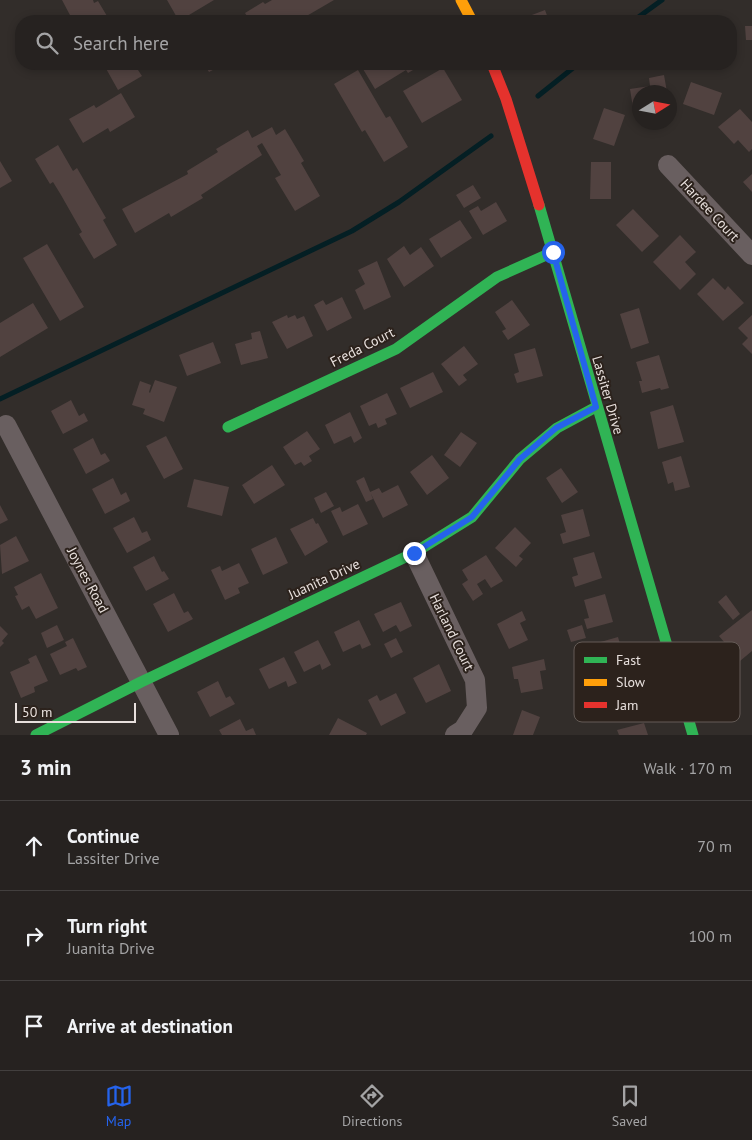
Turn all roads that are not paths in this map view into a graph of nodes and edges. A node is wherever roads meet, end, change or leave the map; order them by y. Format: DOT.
graph roads {
  1 [pos="461,0"];
  2 [pos="469,15"];
  3 [pos="494,70"];
  4 [pos="668,165"];
  5 [pos="553,252"];
  6 [pos="752,255"];
  7 [pos="596,407"];
  8 [pos="6,425"];
  9 [pos="228,427"];
  10 [pos="414,553"];
  11 [pos="665,642"];
  12 [pos="142,682"];
  13 [pos="689,722"];
  14 [pos="36,735"];
  15 [pos="169,735"];
  16 [pos="455,735"];
  17 [pos="693,735"];
  1 -- 2 [label="street"];
  3 -- 5 [label="street, Lassiter Drive"];
  4 -- 6 [label="street, Hardee Court"];
  5 -- 7 [label="street, Lassiter Drive"];
  5 -- 9 [label="street, Freda Court"];
  7 -- 10 [label="street, Juanita Drive"];
  7 -- 11 [label="street, Lassiter Drive"];
  8 -- 12 [label="street, Joynes Road"];
  10 -- 12 [label="street, Juanita Drive"];
  10 -- 16 [label="street, Harland Court"];
  12 -- 14 [label="street, Juanita Drive"];
  12 -- 15 [label="street, Joynes Road"];
  13 -- 17 [label="street, Lassiter Drive"];
}
